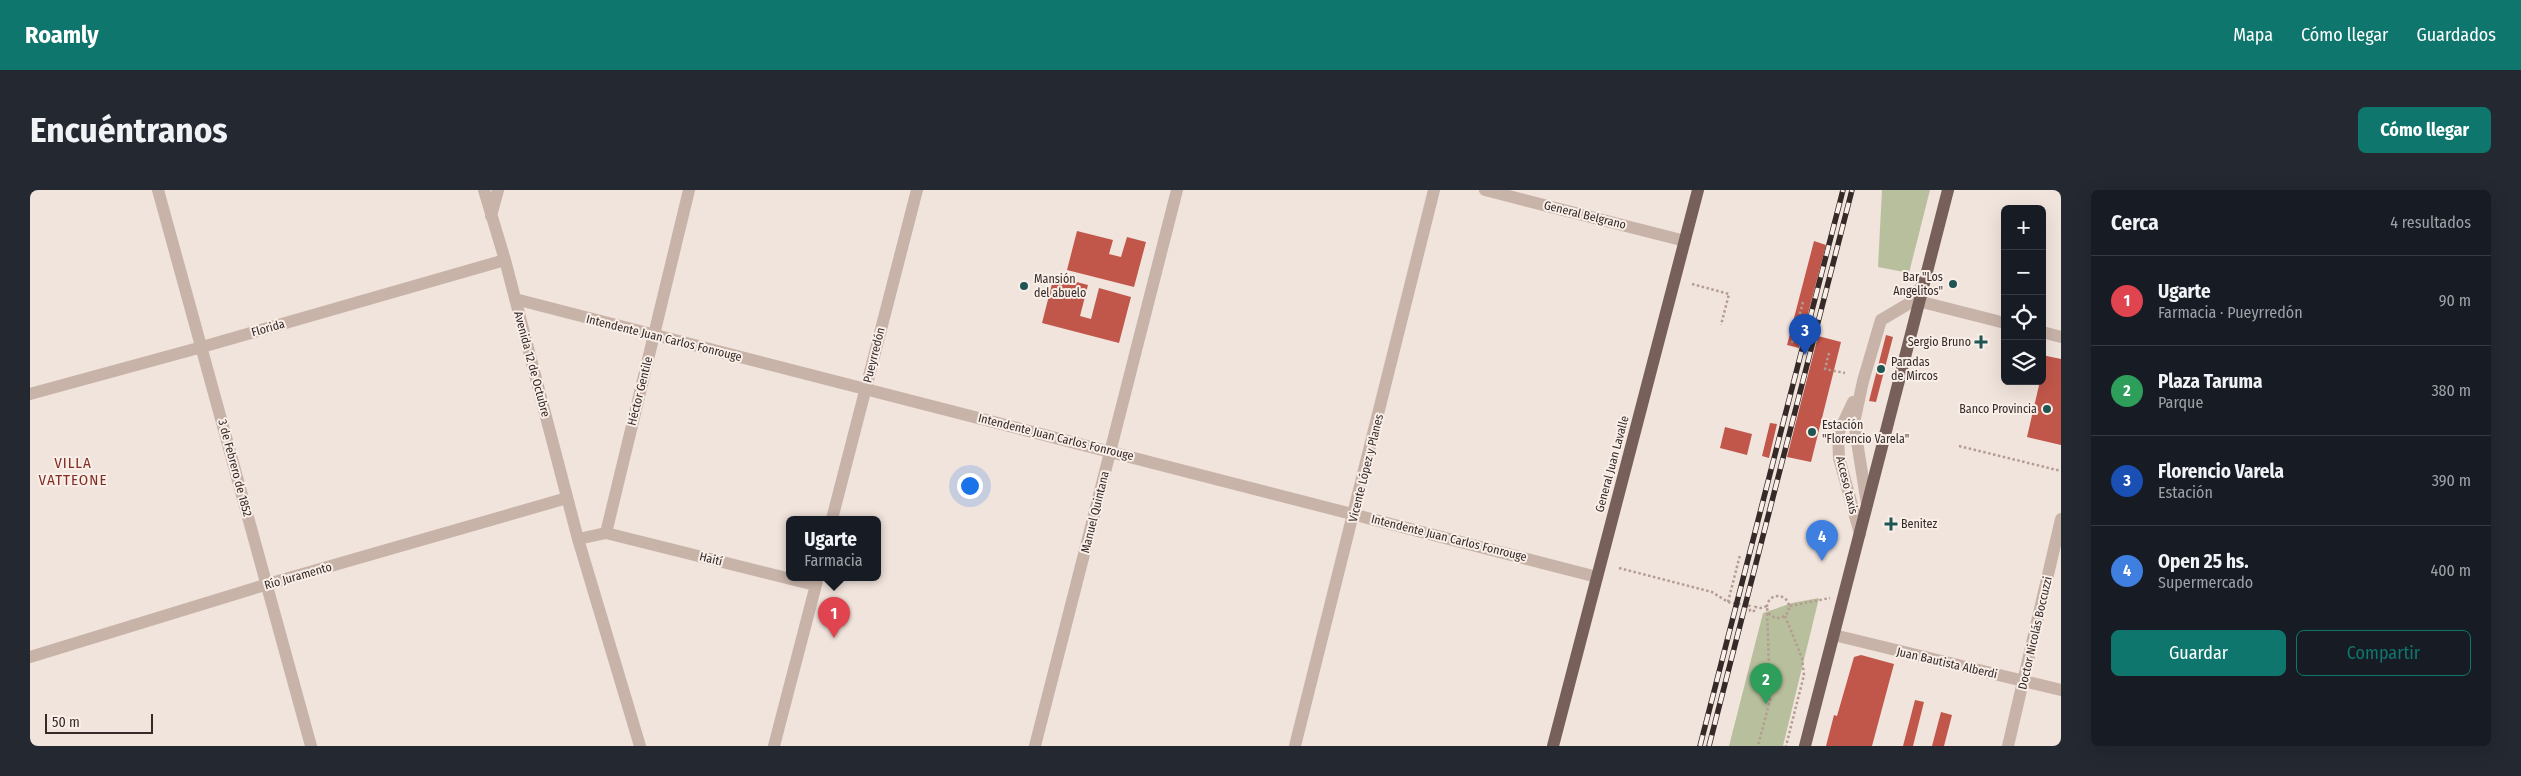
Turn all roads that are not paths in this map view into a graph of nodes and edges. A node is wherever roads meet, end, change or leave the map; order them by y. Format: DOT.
graph roads {
  1 [pos="158,190"];
  2 [pos="484,190"];
  3 [pos="498,190"];
  4 [pos="689,190"];
  5 [pos="917,190"];
  6 [pos="1177,190"];
  7 [pos="1434,190"];
  8 [pos="1485,190"];
  9 [pos="1698,190"];
  10 [pos="1948,190"];
  11 [pos="491,216"];
  12 [pos="1685,240"];
  13 [pos="505,260"];
  14 [pos="1923,284"];
  15 [pos="515,300"];
  16 [pos="1918,301"];
  17 [pos="2001,322"];
  18 [pos="2046,333"];
  19 [pos="654,335"];
  20 [pos="2061,337"];
  21 [pos="202,347"];
  22 [pos="1863,381"];
  23 [pos="866,389"];
  24 [pos="30,394"];
  25 [pos="1110,451"];
  26 [pos="567,498"];
  27 [pos="1867,504"];
  28 [pos="1354,514"];
  29 [pos="833,516"];
  30 [pos="2061,519"];
  31 [pos="606,533"];
  32 [pos="1860,534"];
  33 [pos="578,539"];
  34 [pos="786,574"];
  35 [pos="1598,576"];
  36 [pos="817,581"];
  37 [pos="268,584"];
  38 [pos="1834,635"];
  39 [pos="30,656"];
  40 [pos="2023,681"];
  41 [pos="2061,690"];
  42 [pos="311,746"];
  43 [pos="640,746"];
  44 [pos="774,746"];
  45 [pos="1035,746"];
  46 [pos="1295,746"];
  47 [pos="1553,746"];
  48 [pos="1805,746"];
  49 [pos="2008,746"];
  1 -- 21 [label="street, 3 de Febrero de 1852"];
  2 -- 11 [label="street, Avenida 12 de Octubre"];
  3 -- 11 [label="street"];
  4 -- 19 [label="street, Héctor Gentile"];
  5 -- 23 [label="street, Pueyrredón"];
  6 -- 25 [label="street, Manuel Quintana"];
  7 -- 28 [label="street, Vicente López y Planes"];
  8 -- 12 [label="street, General Belgrano"];
  9 -- 12 [label="main road, General Juan Lavalle"];
  10 -- 14 [label="main road"];
  11 -- 13 [label="street, Avenida 12 de Octubre"];
  12 -- 35 [label="main road, General Juan Lavalle"];
  13 -- 15 [label="street, Avenida 12 de Octubre"];
  13 -- 21 [label="street, Florida"];
  14 -- 16 [label="main road"];
  14 -- 22 [label="street"];
  15 -- 19 [label="street, Intendente Juan Carlos Fonrouge"];
  15 -- 26 [label="street, Avenida 12 de Octubre"];
  16 -- 17 [label="street"];
  16 -- 27 [label="main road"];
  18 -- 20 [label="street"];
  19 -- 23 [label="street, Intendente Juan Carlos Fonrouge"];
  19 -- 31 [label="street, Héctor Gentile"];
  21 -- 24 [label="street, Florida"];
  21 -- 37 [label="street, 3 de Febrero de 1852"];
  22 -- 27 [label="street"];
  22 -- 32 [label="street, Acceso taxis"];
  23 -- 25 [label="street, Intendente Juan Carlos Fonrouge"];
  23 -- 29 [label="street, Pueyrredón"];
  25 -- 28 [label="street, Intendente Juan Carlos Fonrouge"];
  25 -- 45 [label="street, Manuel Quintana"];
  26 -- 33 [label="street, Avenida 12 de Octubre"];
  26 -- 37 [label="street, Río Juramento"];
  27 -- 32 [label="main road"];
  28 -- 35 [label="street, Intendente Juan Carlos Fonrouge"];
  28 -- 46 [label="street, Vicente López y Planes"];
  30 -- 40 [label="street, Doctor Nicolás Boccuzzi"];
  31 -- 33 [label="street"];
  31 -- 34 [label="street, Haití"];
  32 -- 38 [label="main road"];
  33 -- 43 [label="street, Avenida 12 de Octubre"];
  35 -- 47 [label="main road, General Juan Lavalle"];
  36 -- 44 [label="street"];
  37 -- 39 [label="street, Río Juramento"];
  37 -- 42 [label="street, 3 de Febrero de 1852"];
  38 -- 40 [label="street, Juan Bautista Alberdi"];
  38 -- 48 [label="main road"];
  40 -- 41 [label="street, Juan Bautista Alberdi"];
  40 -- 49 [label="street, Doctor Nicolás Boccuzzi"];
}
